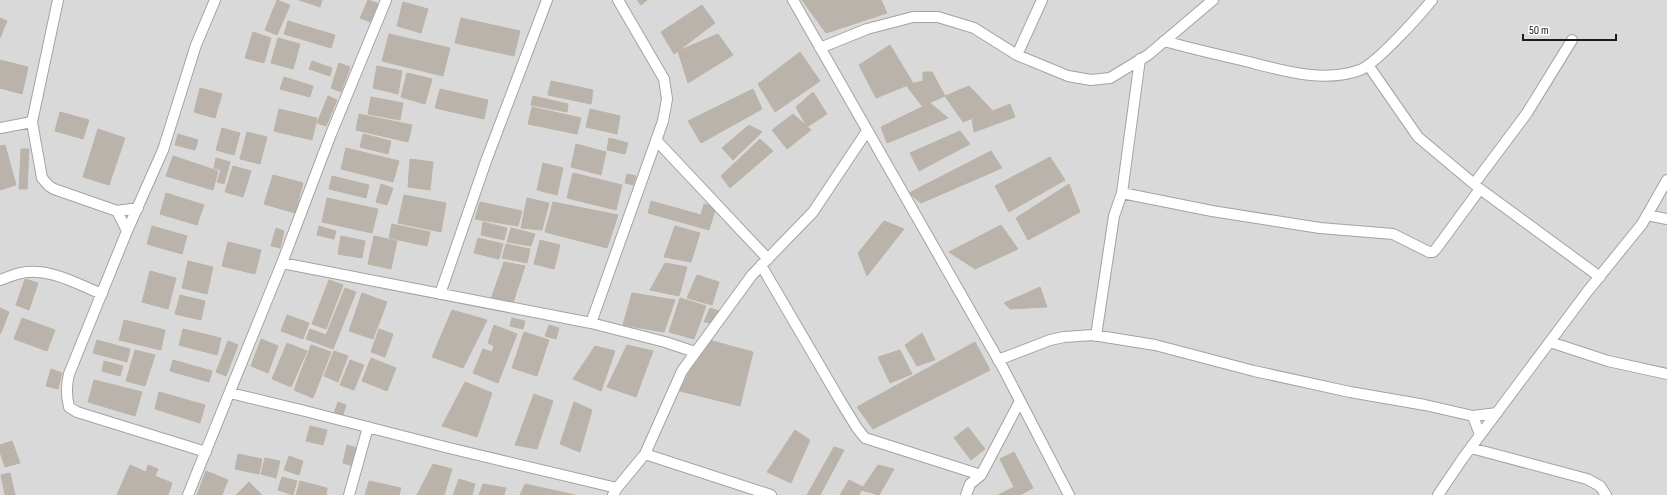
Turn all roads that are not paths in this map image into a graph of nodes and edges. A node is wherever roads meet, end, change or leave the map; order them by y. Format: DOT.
graph roads {
  1 [pos="58,0"];
  2 [pos="215,0"];
  3 [pos="386,0"];
  4 [pos="548,0"];
  5 [pos="618,0"];
  6 [pos="793,0"];
  7 [pos="1042,0"];
  8 [pos="1213,0"];
  9 [pos="1432,0"];
  10 [pos="1572,40"];
  11 [pos="1164,41"];
  12 [pos="820,48"];
  13 [pos="1016,55"];
  14 [pos="1140,60"];
  15 [pos="1368,65"];
  16 [pos="32,122"];
  17 [pos="0,128"];
  18 [pos="867,131"];
  19 [pos="656,140"];
  20 [pos="1667,180"];
  21 [pos="1477,186"];
  22 [pos="1122,193"];
  23 [pos="138,208"];
  24 [pos="117,211"];
  25 [pos="1647,215"];
  26 [pos="1667,219"];
  27 [pos="127,231"];
  28 [pos="764,262"];
  29 [pos="282,263"];
  30 [pos="1600,277"];
  31 [pos="0,280"];
  32 [pos="102,294"];
  33 [pos="440,294"];
  34 [pos="591,323"];
  35 [pos="1096,336"];
  36 [pos="1550,342"];
  37 [pos="695,352"];
  38 [pos="998,360"];
  39 [pos="1667,374"];
  40 [pos="230,393"];
  41 [pos="1020,401"];
  42 [pos="1497,413"];
  43 [pos="1473,416"];
  44 [pos="368,427"];
  45 [pos="1480,435"];
  46 [pos="1471,448"];
  47 [pos="206,452"];
  48 [pos="645,454"];
  49 [pos="981,475"];
  50 [pos="615,491"];
  51 [pos="188,495"];
  52 [pos="349,495"];
  53 [pos="771,495"];
  54 [pos="966,495"];
  55 [pos="1069,495"];
  56 [pos="1438,495"];
  57 [pos="1606,495"];
  1 -- 16 [label="street"];
  2 -- 23 [label="street"];
  3 -- 29 [label="street"];
  4 -- 33 [label="street"];
  5 -- 19 [label="street"];
  6 -- 12 [label="street"];
  7 -- 13 [label="street"];
  8 -- 11 [label="street"];
  9 -- 15 [label="street"];
  10 -- 21 [label="street"];
  11 -- 14 [label="street"];
  11 -- 15 [label="street"];
  12 -- 13 [label="street"];
  12 -- 18 [label="street"];
  13 -- 14 [label="street"];
  14 -- 22 [label="street"];
  15 -- 21 [label="street"];
  16 -- 17 [label="street"];
  16 -- 24 [label="street"];
  18 -- 28 [label="street"];
  18 -- 38 [label="street"];
  19 -- 28 [label="street"];
  19 -- 34 [label="street"];
  20 -- 25 [label="street"];
  21 -- 22 [label="street"];
  21 -- 30 [label="street"];
  22 -- 35 [label="street"];
  23 -- 24 [label="street"];
  23 -- 27 [label="street"];
  24 -- 27 [label="street"];
  25 -- 26 [label="street"];
  25 -- 30 [label="street"];
  27 -- 32 [label="street"];
  28 -- 37 [label="street"];
  28 -- 49 [label="street"];
  29 -- 33 [label="street"];
  29 -- 40 [label="street"];
  30 -- 36 [label="street"];
  31 -- 32 [label="street"];
  32 -- 47 [label="street"];
  33 -- 34 [label="street"];
  34 -- 37 [label="street"];
  35 -- 38 [label="street"];
  35 -- 43 [label="street"];
  36 -- 39 [label="street"];
  36 -- 42 [label="street"];
  37 -- 48 [label="street"];
  38 -- 41 [label="street"];
  40 -- 44 [label="street"];
  40 -- 47 [label="street"];
  41 -- 49 [label="street"];
  41 -- 55 [label="street"];
  42 -- 43 [label="street"];
  42 -- 45 [label="street"];
  43 -- 45 [label="street"];
  44 -- 50 [label="street"];
  44 -- 52 [label="street"];
  45 -- 46 [label="street"];
  46 -- 56 [label="street"];
  46 -- 57 [label="street"];
  47 -- 51 [label="street"];
  48 -- 50 [label="street"];
  48 -- 53 [label="street"];
  49 -- 54 [label="street"];
}
